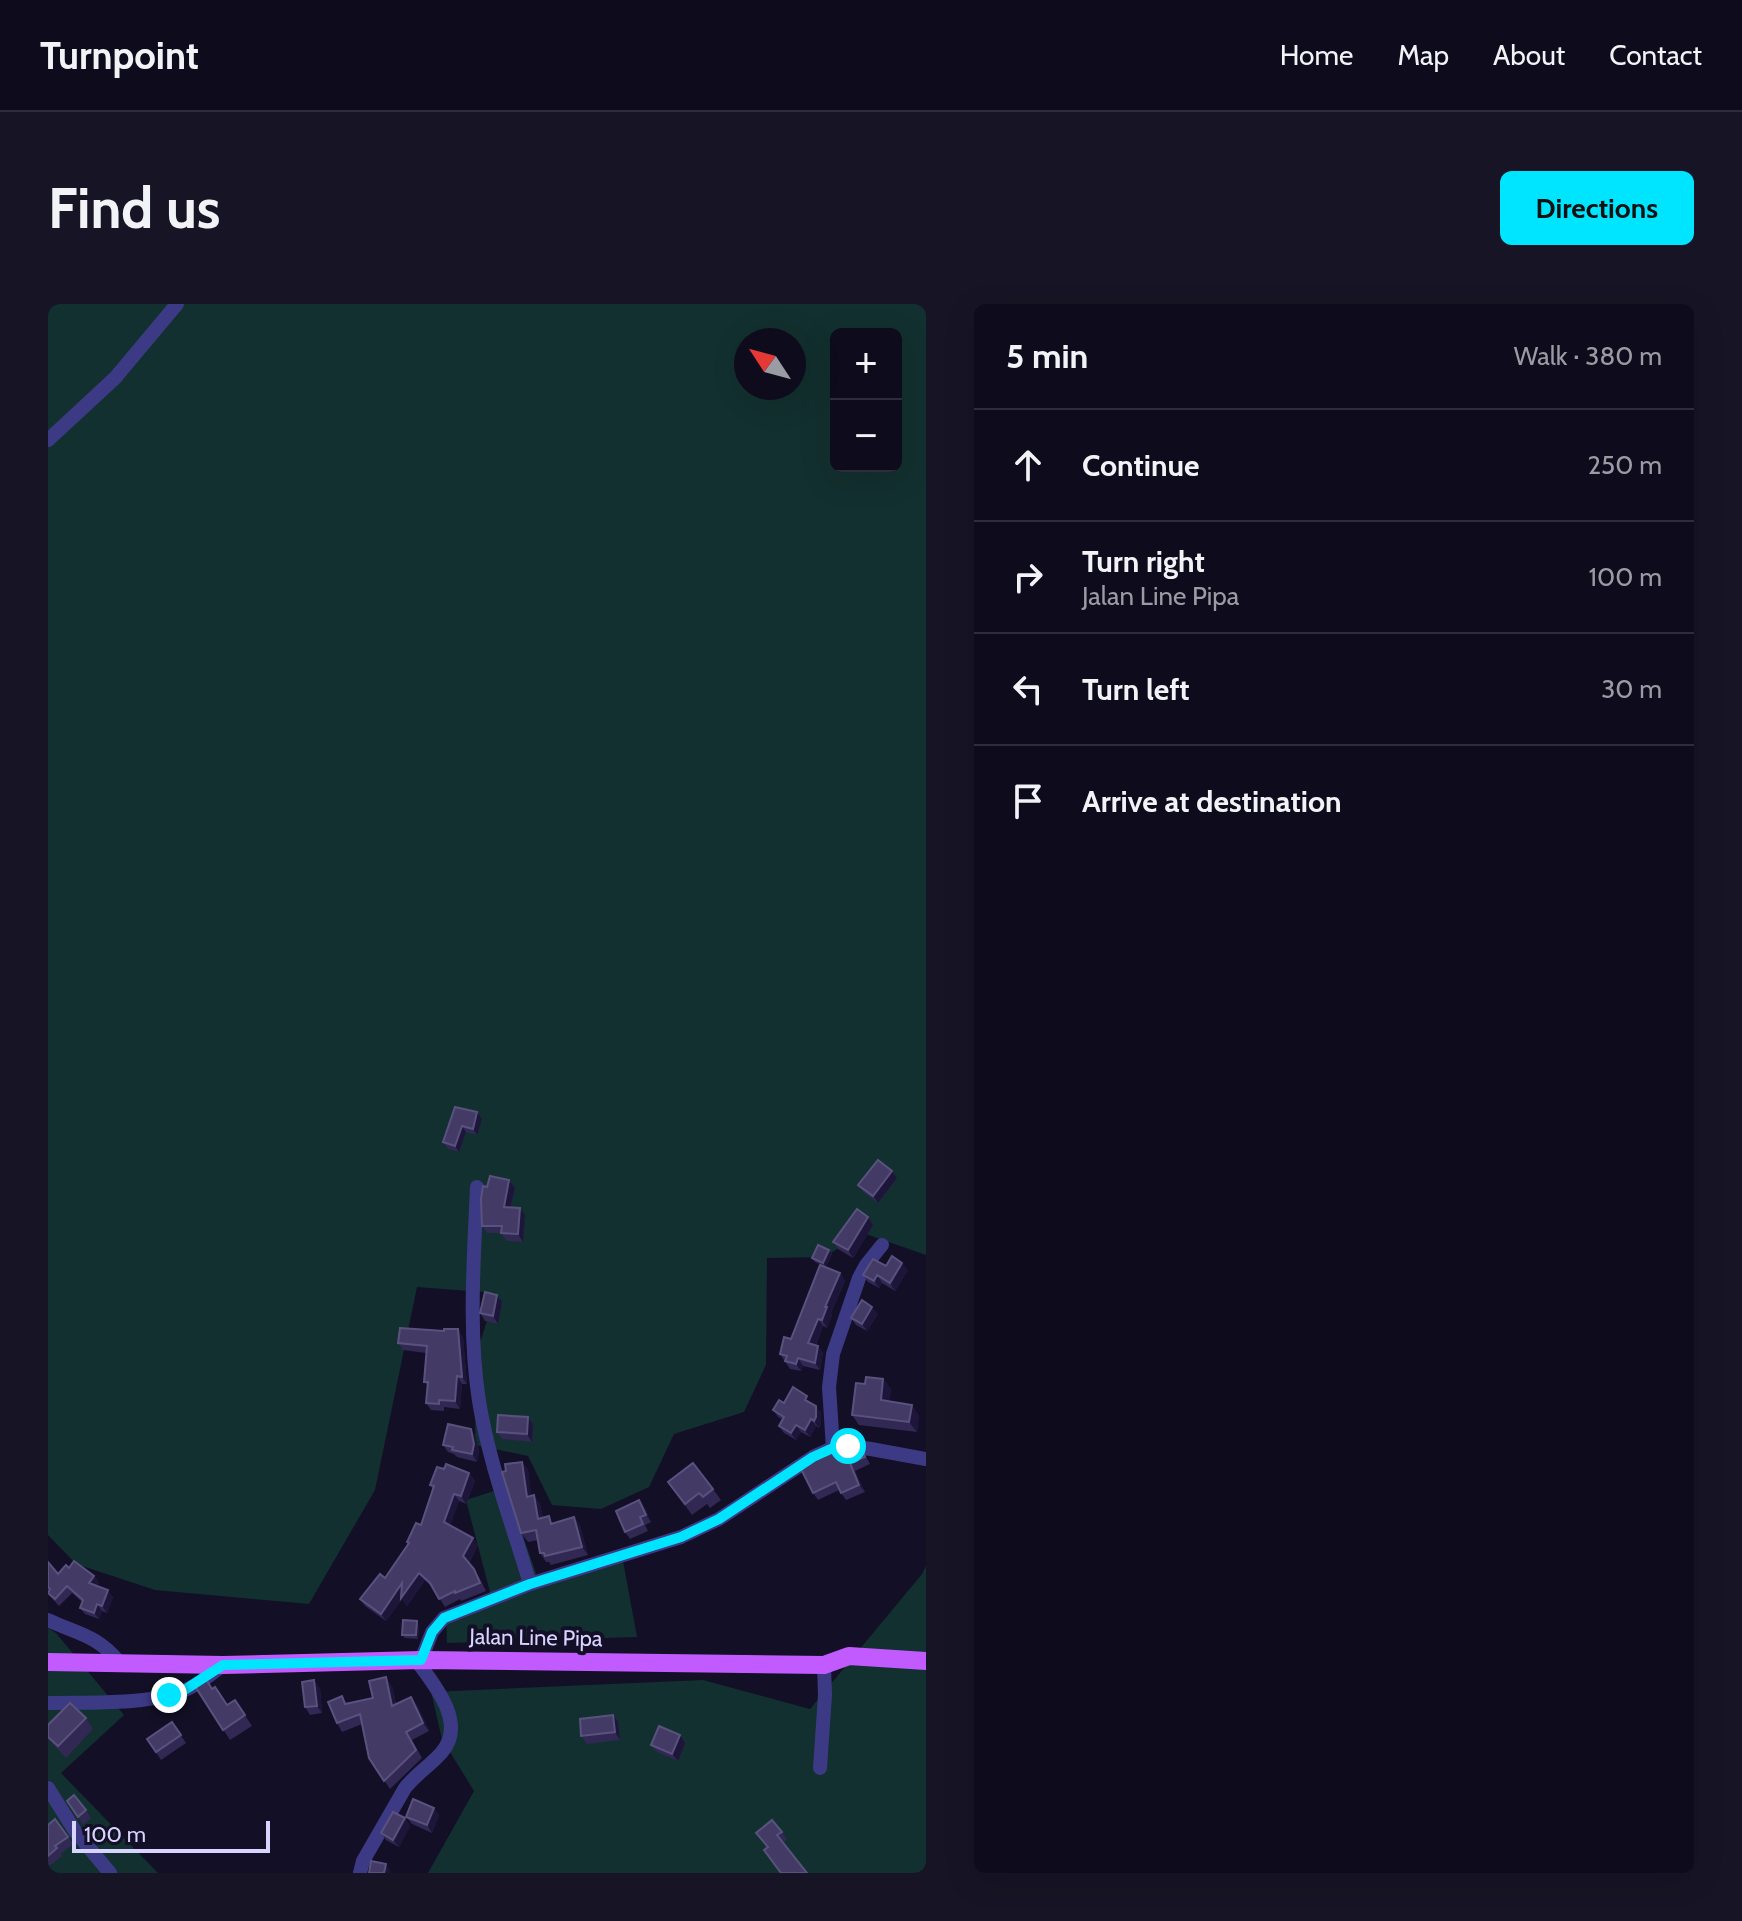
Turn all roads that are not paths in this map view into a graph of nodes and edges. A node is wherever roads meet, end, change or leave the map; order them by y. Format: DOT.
graph roads {
  1 [pos="177,304"];
  2 [pos="48,440"];
  3 [pos="477,1187"];
  4 [pos="882,1245"];
  5 [pos="833,1448"];
  6 [pos="926,1459"];
  7 [pos="530,1584"];
  8 [pos="48,1620"];
  9 [pos="418,1660"];
  10 [pos="926,1661"];
  11 [pos="48,1662"];
  12 [pos="119,1662"];
  13 [pos="223,1665"];
  14 [pos="824,1665"];
  15 [pos="48,1703"];
  16 [pos="820,1768"];
  17 [pos="48,1788"];
  18 [pos="110,1873"];
  19 [pos="360,1873"];
  1 -- 2 [label="street"];
  3 -- 7 [label="street"];
  4 -- 5 [label="street"];
  5 -- 6 [label="street"];
  5 -- 7 [label="street"];
  7 -- 9 [label="street"];
  8 -- 12 [label="street"];
  9 -- 13 [label="main road, Jalan Line Pipa"];
  9 -- 14 [label="main road, Jalan Line Pipa"];
  9 -- 19 [label="street"];
  10 -- 14 [label="main road, Jalan Line Pipa"];
  11 -- 12 [label="main road, Jalan Line Pipa"];
  12 -- 13 [label="main road, Jalan Line Pipa"];
  13 -- 15 [label="street"];
  14 -- 16 [label="street"];
  17 -- 18 [label="street"];
}
